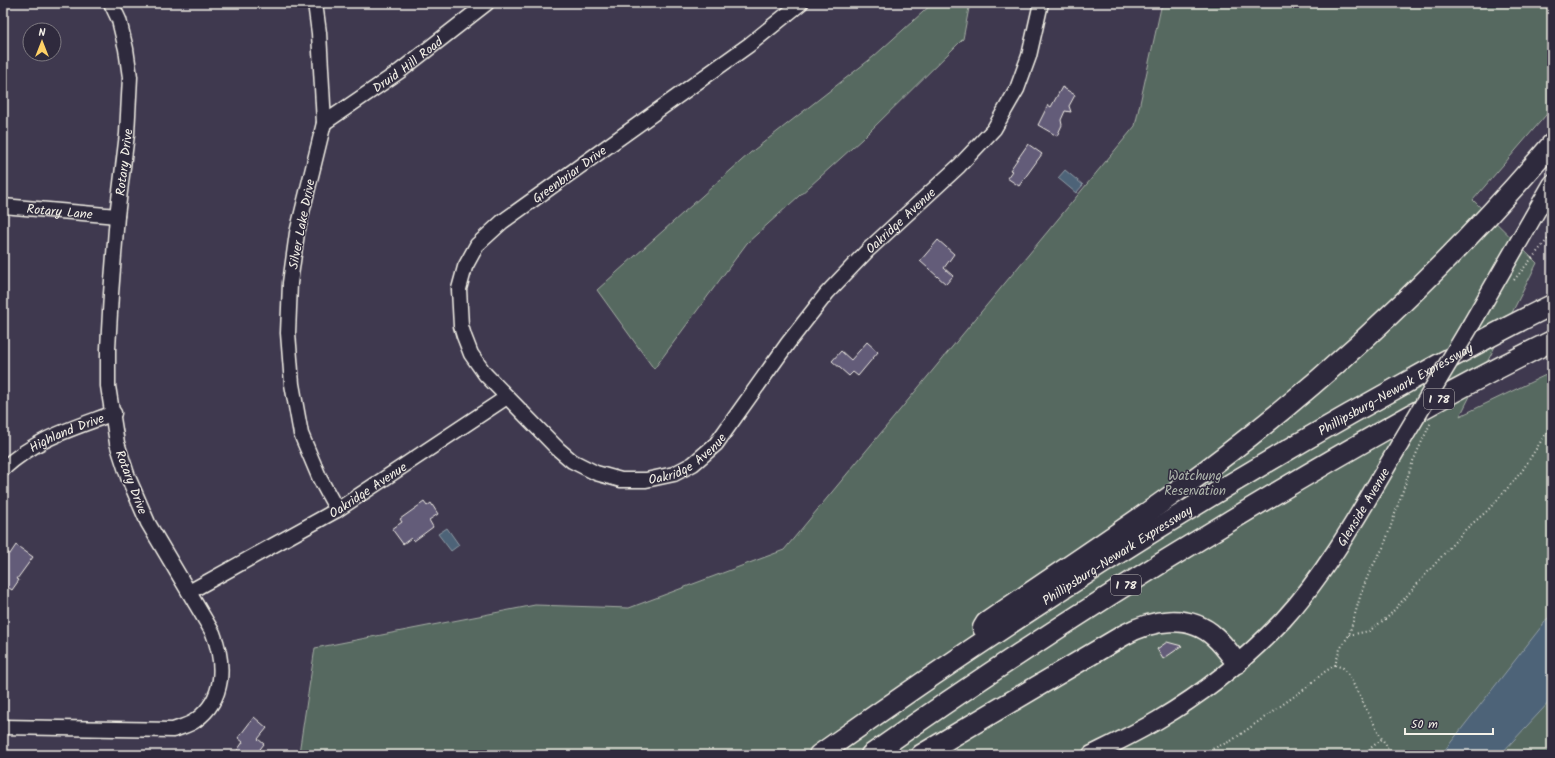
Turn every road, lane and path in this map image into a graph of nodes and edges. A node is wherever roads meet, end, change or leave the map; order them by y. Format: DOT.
graph roads {
  1 [pos="111,3"];
  2 [pos="314,3"];
  3 [pos="487,3"];
  4 [pos="801,3"];
  5 [pos="1041,3"];
  6 [pos="324,123"];
  7 [pos="1552,144"];
  8 [pos="1552,184"];
  9 [pos="3,206"];
  10 [pos="117,216"];
  11 [pos="1552,234"];
  12 [pos="1510,285"];
  13 [pos="1552,305"];
  14 [pos="1552,341"];
  15 [pos="507,397"];
  16 [pos="114,414"];
  17 [pos="1552,424"];
  18 [pos="1419,447"];
  19 [pos="3,469"];
  20 [pos="337,510"];
  21 [pos="188,592"];
  22 [pos="1349,635"];
  23 [pos="973,648"];
  24 [pos="1237,663"];
  25 [pos="1335,665"];
  26 [pos="3,726"];
  27 [pos="1382,739"];
  28 [pos="819,755"];
  29 [pos="871,755"];
  30 [pos="921,755"];
  31 [pos="1091,755"];
  32 [pos="1198,755"];
  33 [pos="1362,755"];
  34 [pos="1393,755"];
  1 -- 10 [label="street, Rotary Drive"];
  2 -- 6 [label="street, Silver Lake Drive"];
  3 -- 6 [label="street, Druid Hill Road"];
  4 -- 15 [label="street, Greenbriar Drive"];
  5 -- 15 [label="street, Oakridge Avenue"];
  6 -- 20 [label="street, Silver Lake Drive"];
  7 -- 23 [label="highway"];
  8 -- 24 [label="main road, Glenside Avenue, bridge"];
  9 -- 10 [label="street, Rotary Lane"];
  10 -- 16 [label="street, Rotary Drive"];
  11 -- 12 [label="path"];
  13 -- 23 [label="highway, Phillipsburg-Newark Expressway / I 78"];
  14 -- 29 [label="highway, I 78"];
  15 -- 20 [label="street, Oakridge Avenue"];
  16 -- 19 [label="street, Highland Drive"];
  16 -- 21 [label="street, Rotary Drive"];
  17 -- 22 [label="path"];
  18 -- 22 [label="path"];
  20 -- 21 [label="street, Oakridge Avenue"];
  21 -- 26 [label="street, Rotary Drive"];
  22 -- 25 [label="path"];
  23 -- 28 [label="highway, Phillipsburg-Newark Expressway / I 78"];
  24 -- 30 [label="highway"];
  24 -- 31 [label="main road, Glenside Avenue"];
  25 -- 27 [label="path"];
  25 -- 32 [label="path"];
  27 -- 33 [label="path"];
  27 -- 34 [label="path"];
}
